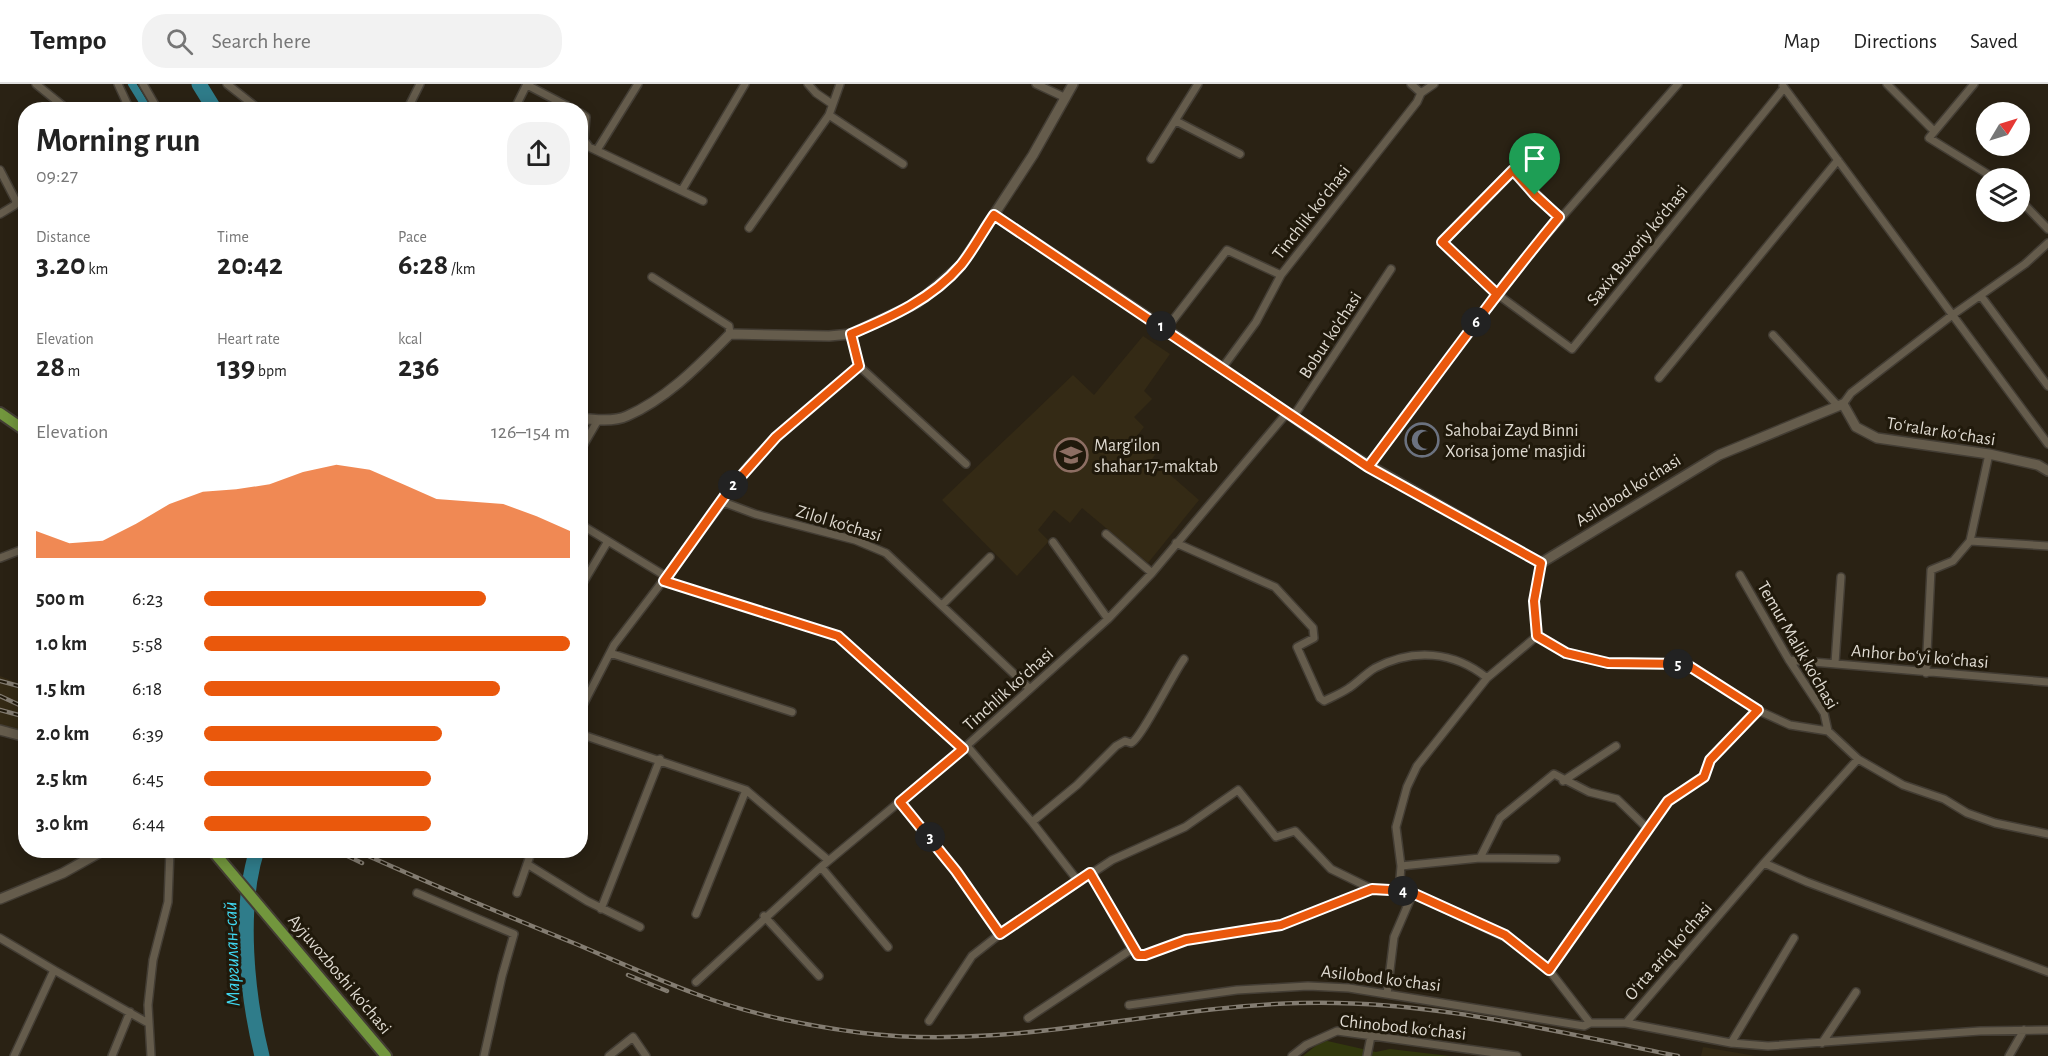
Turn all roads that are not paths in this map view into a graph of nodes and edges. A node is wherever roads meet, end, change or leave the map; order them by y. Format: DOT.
graph roads {
  1 [pos="36,84"];
  2 [pos="118,84"];
  3 [pos="143,84"];
  4 [pos="227,84"];
  5 [pos="420,84"];
  6 [pos="527,84"];
  7 [pos="638,84"];
  8 [pos="745,84"];
  9 [pos="808,84"];
  10 [pos="840,84"];
  11 [pos="1036,84"];
  12 [pos="1073,84"];
  13 [pos="1198,84"];
  14 [pos="1411,84"];
  15 [pos="1434,84"];
  16 [pos="1678,84"];
  17 [pos="1887,84"];
  18 [pos="1974,84"];
  19 [pos="1783,86"];
  20 [pos="1421,93"];
  21 [pos="1066,98"];
  22 [pos="58,102"];
  23 [pos="126,102"];
  24 [pos="153,102"];
  25 [pos="250,102"];
  26 [pos="411,102"];
  27 [pos="518,102"];
  28 [pos="560,102"];
  29 [pos="832,104"];
  30 [pos="829,115"];
  31 [pos="1176,121"];
  32 [pos="1933,130"];
  33 [pos="588,143"];
  34 [pos="597,150"];
  35 [pos="1240,154"];
  36 [pos="1150,159"];
  37 [pos="1838,159"];
  38 [pos="903,164"];
  39 [pos="1977,168"];
  40 [pos="0,170"];
  41 [pos="682,190"];
  42 [pos="703,201"];
  43 [pos="2030,210"];
  44 [pos="0,214"];
  45 [pos="994,215"];
  46 [pos="1559,217"];
  47 [pos="749,228"];
  48 [pos="2048,229"];
  49 [pos="2048,243"];
  50 [pos="1391,269"];
  51 [pos="1281,275"];
  52 [pos="652,277"];
  53 [pos="1497,294"];
  54 [pos="1981,296"];
  55 [pos="1951,316"];
  56 [pos="1166,329"];
  57 [pos="730,334"];
  58 [pos="851,334"];
  59 [pos="1773,336"];
  60 [pos="859,366"];
  61 [pos="1223,367"];
  62 [pos="1659,378"];
  63 [pos="2048,386"];
  64 [pos="1840,405"];
  65 [pos="0,413"];
  66 [pos="1290,415"];
  67 [pos="588,419"];
  68 [pos="598,420"];
  69 [pos="18,425"];
  70 [pos="588,437"];
  71 [pos="2048,444"];
  72 [pos="1989,454"];
  73 [pos="966,464"];
  74 [pos="1368,467"];
  75 [pos="2048,471"];
  76 [pos="723,502"];
  77 [pos="588,529"];
  78 [pos="1106,534"];
  79 [pos="608,540"];
  80 [pos="1970,541"];
  81 [pos="1053,542"];
  82 [pos="1176,543"];
  83 [pos="2048,546"];
  84 [pos="18,552"];
  85 [pos="990,557"];
  86 [pos="0,558"];
  87 [pos="1541,563"];
  88 [pos="1152,573"];
  89 [pos="588,574"];
  90 [pos="1740,575"];
  91 [pos="1840,577"];
  92 [pos="666,579"];
  93 [pos="942,605"];
  94 [pos="1108,619"];
  95 [pos="1537,636"];
  96 [pos="610,654"];
  97 [pos="1184,659"];
  98 [pos="1789,660"];
  99 [pos="1835,663"];
  100 [pos="1926,673"];
  101 [pos="1487,678"];
  102 [pos="2048,682"];
  103 [pos="1030,689"];
  104 [pos="588,696"];
  105 [pos="1758,710"];
  106 [pos="792,712"];
  107 [pos="0,730"];
  108 [pos="1828,731"];
  109 [pos="18,735"];
  110 [pos="588,737"];
  111 [pos="1616,746"];
  112 [pos="965,748"];
  113 [pos="660,759"];
  114 [pos="1858,759"];
  115 [pos="1563,781"];
  116 [pos="746,790"];
  117 [pos="900,802"];
  118 [pos="1032,822"];
  119 [pos="1647,828"];
  120 [pos="2048,834"];
  121 [pos="90,858"];
  122 [pos="170,858"];
  123 [pos="220,858"];
  124 [pos="529,858"];
  125 [pos="1480,858"];
  126 [pos="1556,859"];
  127 [pos="828,860"];
  128 [pos="1764,863"];
  129 [pos="527,864"];
  130 [pos="1401,866"];
  131 [pos="820,867"];
  132 [pos="1090,873"];
  133 [pos="1078,881"];
  134 [pos="1372,889"];
  135 [pos="1399,891"];
  136 [pos="417,893"];
  137 [pos="517,893"];
  138 [pos="1413,893"];
  139 [pos="0,899"];
  140 [pos="602,909"];
  141 [pos="696,914"];
  142 [pos="764,916"];
  143 [pos="640,927"];
  144 [pos="1000,934"];
  145 [pos="0,938"];
  146 [pos="1794,938"];
  147 [pos="888,947"];
  148 [pos="1132,949"];
  149 [pos="54,970"];
  150 [pos="1549,970"];
  151 [pos="2048,972"];
  152 [pos="819,976"];
  153 [pos="696,982"];
  154 [pos="1856,992"];
  155 [pos="1387,994"];
  156 [pos="1129,1005"];
  157 [pos="130,1012"];
  158 [pos="1028,1018"];
  159 [pos="929,1021"];
  160 [pos="148,1023"];
  161 [pos="1590,1023"];
  162 [pos="1626,1023"];
  163 [pos="2024,1030"];
  164 [pos="2048,1030"];
  165 [pos="1371,1036"];
  166 [pos="1731,1043"];
  167 [pos="1822,1043"];
  168 [pos="14,1056"];
  169 [pos="112,1056"];
  170 [pos="151,1056"];
  171 [pos="386,1056"];
  172 [pos="484,1056"];
  173 [pos="609,1056"];
  174 [pos="646,1056"];
  175 [pos="1292,1056"];
  176 [pos="1367,1056"];
  177 [pos="1517,1056"];
  178 [pos="2008,1056"];
  1 -- 22 [label="street"];
  2 -- 23 [label="street"];
  3 -- 24 [label="street"];
  4 -- 25 [label="street"];
  5 -- 26 [label="street"];
  6 -- 27 [label="street"];
  6 -- 28 [label="street"];
  7 -- 34 [label="street"];
  8 -- 41 [label="street"];
  9 -- 29 [label="street"];
  10 -- 29 [label="street"];
  11 -- 21 [label="street"];
  12 -- 21 [label="street"];
  13 -- 31 [label="street"];
  14 -- 20 [label="street"];
  15 -- 20 [label="street, Tinchlik koʻchasi"];
  16 -- 46 [label="street"];
  17 -- 32 [label="street"];
  18 -- 32 [label="street"];
  19 -- 37 [label="street, Saxix Buxoriy ko‘chasi"];
  19 -- 53 [label="street, Saxix Buxoriy ko‘chasi"];
  20 -- 51 [label="street, Tinchlik koʻchasi"];
  21 -- 45 [label="street"];
  29 -- 30 [label="street"];
  30 -- 38 [label="street"];
  30 -- 47 [label="street"];
  31 -- 35 [label="street"];
  31 -- 36 [label="street"];
  32 -- 39 [label="street"];
  33 -- 34 [label="street"];
  34 -- 41 [label="street"];
  37 -- 55 [label="street, Saxix Buxoriy ko‘chasi"];
  37 -- 62 [label="street"];
  40 -- 44 [label="street"];
  41 -- 42 [label="street"];
  43 -- 48 [label="street"];
  45 -- 56 [label="street"];
  45 -- 58 [label="street"];
  46 -- 53 [label="street"];
  46 -- 53 [label="street"];
  49 -- 54 [label="street, Asilobod koʻchasi"];
  50 -- 66 [label="street, Bobur ko'chasi"];
  51 -- 56 [label="street"];
  51 -- 61 [label="street, Tinchlik koʻchasi"];
  52 -- 57 [label="street"];
  53 -- 74 [label="street"];
  54 -- 55 [label="street, Asilobod koʻchasi"];
  54 -- 63 [label="street"];
  55 -- 64 [label="street, Asilobod koʻchasi"];
  55 -- 71 [label="street, Saxix Buxoriy ko‘chasi"];
  56 -- 61 [label="street"];
  57 -- 58 [label="street"];
  57 -- 68 [label="street"];
  58 -- 60 [label="street"];
  59 -- 64 [label="street"];
  60 -- 73 [label="street"];
  60 -- 76 [label="street"];
  61 -- 66 [label="street"];
  64 -- 72 [label="street, Toʻralar koʻchasi"];
  64 -- 87 [label="street, Asilobod koʻchasi"];
  65 -- 69 [label="main road"];
  66 -- 74 [label="street"];
  66 -- 82 [label="street, Tinchlik koʻchasi"];
  67 -- 68 [label="street"];
  68 -- 70 [label="street"];
  72 -- 75 [label="street, Toʻralar koʻchasi"];
  72 -- 80 [label="street"];
  74 -- 87 [label="street"];
  76 -- 92 [label="street"];
  76 -- 93 [label="street, Zilol ko‘chasi"];
  77 -- 79 [label="street"];
  78 -- 88 [label="street"];
  79 -- 89 [label="street"];
  79 -- 92 [label="street"];
  80 -- 83 [label="street"];
  80 -- 100 [label="street"];
  81 -- 94 [label="street"];
  82 -- 88 [label="street, Tinchlik koʻchasi"];
  82 -- 101 [label="street"];
  84 -- 86 [label="street"];
  85 -- 93 [label="street"];
  87 -- 95 [label="street"];
  88 -- 94 [label="street, Tinchlik koʻchasi"];
  90 -- 98 [label="street, Temur Malik ko'chasi"];
  91 -- 99 [label="street, Temur Malik ko'chasi"];
  92 -- 96 [label="street"];
  92 -- 112 [label="street"];
  93 -- 103 [label="street, Zilol ko‘chasi"];
  94 -- 103 [label="street, Tinchlik koʻchasi"];
  95 -- 101 [label="street"];
  95 -- 105 [label="street"];
  96 -- 104 [label="street"];
  96 -- 106 [label="street"];
  97 -- 118 [label="street"];
  98 -- 99 [label="street, Anhor boʻyi koʻchasi"];
  98 -- 108 [label="street, Temur Malik ko'chasi"];
  99 -- 100 [label="street, Anhor boʻyi koʻchasi"];
  100 -- 102 [label="street, Anhor boʻyi koʻchasi"];
  101 -- 130 [label="street"];
  103 -- 112 [label="street, Tinchlik koʻchasi"];
  105 -- 108 [label="street"];
  105 -- 119 [label="street"];
  107 -- 109 [label="street"];
  108 -- 114 [label="street"];
  110 -- 113 [label="street"];
  111 -- 115 [label="street"];
  112 -- 117 [label="street, Tinchlik koʻchasi"];
  112 -- 118 [label="street"];
  113 -- 116 [label="street"];
  113 -- 140 [label="street"];
  114 -- 120 [label="street"];
  114 -- 128 [label="street, Oʻrta ariq koʻchasi"];
  115 -- 119 [label="street"];
  115 -- 125 [label="street"];
  116 -- 127 [label="street"];
  116 -- 141 [label="street"];
  117 -- 127 [label="street, Tinchlik koʻchasi"];
  117 -- 144 [label="street"];
  118 -- 133 [label="street"];
  119 -- 150 [label="street"];
  121 -- 139 [label="street"];
  122 -- 160 [label="street"];
  123 -- 171 [label="main road, Ayjuvozboshi ko'chasi"];
  124 -- 129 [label="street"];
  125 -- 126 [label="street"];
  125 -- 130 [label="street"];
  127 -- 131 [label="street, Tinchlik koʻchasi"];
  128 -- 151 [label="street"];
  128 -- 162 [label="street, Oʻrta ariq koʻchasi"];
  129 -- 137 [label="street"];
  129 -- 140 [label="street"];
  130 -- 135 [label="street"];
  131 -- 142 [label="street, Tinchlik koʻchasi"];
  131 -- 147 [label="street"];
  132 -- 133 [label="street"];
  132 -- 134 [label="street"];
  132 -- 148 [label="street"];
  133 -- 144 [label="street"];
  134 -- 135 [label="street"];
  134 -- 148 [label="street"];
  135 -- 138 [label="street"];
  136 -- 172 [label="street"];
  138 -- 150 [label="street"];
  138 -- 155 [label="street"];
  140 -- 143 [label="street"];
  142 -- 152 [label="street"];
  142 -- 153 [label="street, Tinchlik koʻchasi"];
  144 -- 159 [label="street"];
  145 -- 149 [label="street"];
  146 -- 166 [label="street"];
  148 -- 158 [label="street"];
  149 -- 157 [label="street"];
  149 -- 168 [label="street"];
  150 -- 161 [label="street"];
  154 -- 167 [label="street"];
  155 -- 156 [label="street, Asilobod koʻchasi"];
  155 -- 161 [label="street, Asilobod koʻchasi"];
  157 -- 160 [label="street"];
  157 -- 169 [label="street"];
  160 -- 170 [label="street"];
  161 -- 162 [label="street, Asilobod koʻchasi"];
  162 -- 166 [label="street, Oʻrta ariq koʻchasi"];
  163 -- 164 [label="street, Oʻrta ariq koʻchasi"];
  163 -- 167 [label="street, Oʻrta ariq koʻchasi"];
  163 -- 178 [label="street"];
  165 -- 175 [label="street, Chinobod koʻchasi"];
  165 -- 176 [label="street"];
  165 -- 177 [label="street, Chinobod koʻchasi"];
  166 -- 167 [label="street, Oʻrta ariq koʻchasi"];
  173 -- 174 [label="street"];
}
